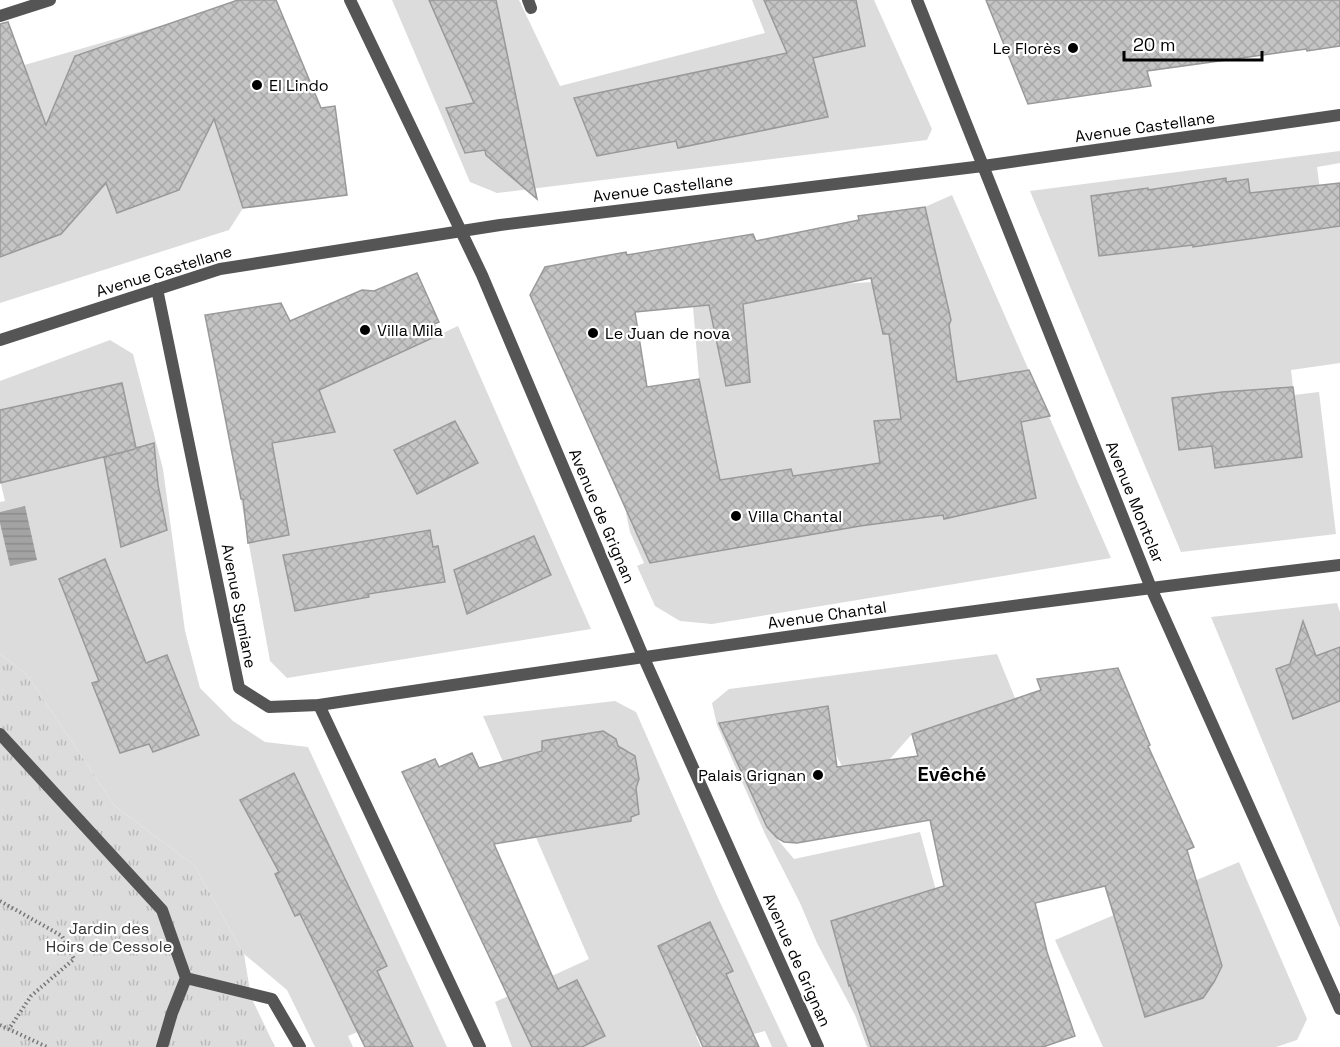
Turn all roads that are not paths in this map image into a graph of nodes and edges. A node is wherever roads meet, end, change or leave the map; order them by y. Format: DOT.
graph roads {
  1 [pos="50,0"];
  2 [pos="350,0"];
  3 [pos="917,0"];
  4 [pos="0,16"];
  5 [pos="1340,115"];
  6 [pos="983,166"];
  7 [pos="461,230"];
  8 [pos="157,289"];
  9 [pos="0,340"];
  10 [pos="1340,566"];
  11 [pos="1151,588"];
  12 [pos="643,656"];
  13 [pos="319,705"];
  14 [pos="0,734"];
  15 [pos="186,978"];
  16 [pos="1340,1009"];
  17 [pos="162,1047"];
  18 [pos="300,1047"];
  19 [pos="480,1047"];
  20 [pos="818,1047"];
  1 -- 4 [label="street"];
  2 -- 7 [label="street, Avenue de Grignan"];
  3 -- 6 [label="street, Avenue Montclar"];
  5 -- 6 [label="street, Avenue Castellane"];
  6 -- 7 [label="street, Avenue Castellane"];
  6 -- 11 [label="street, Avenue Montclar"];
  7 -- 8 [label="street, Avenue Castellane"];
  7 -- 12 [label="street, Avenue de Grignan"];
  8 -- 9 [label="street, Avenue Castellane"];
  8 -- 13 [label="street, Avenue Symiane"];
  10 -- 11 [label="street, Avenue Chantal"];
  11 -- 12 [label="street, Avenue Chantal"];
  11 -- 16 [label="street, Avenue Montclar"];
  12 -- 13 [label="street, Avenue Chantal"];
  12 -- 20 [label="street, Avenue de Grignan"];
  13 -- 19 [label="street"];
  14 -- 15 [label="street"];
  15 -- 17 [label="street"];
  15 -- 18 [label="street"];
}
